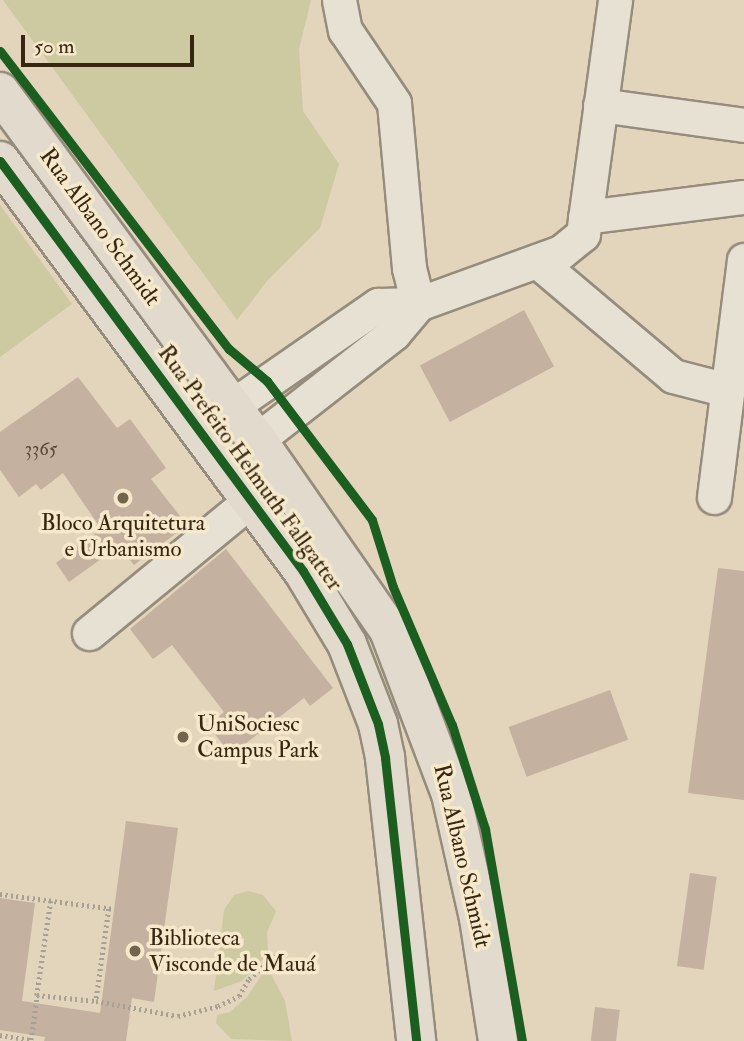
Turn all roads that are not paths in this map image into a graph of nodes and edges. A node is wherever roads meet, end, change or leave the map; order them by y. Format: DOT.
graph roads {
  1 [pos="339,0"];
  2 [pos="615,0"];
  3 [pos="0,92"];
  4 [pos="600,105"];
  5 [pos="744,125"];
  6 [pos="0,161"];
  7 [pos="744,197"];
  8 [pos="585,217"];
  9 [pos="744,260"];
  10 [pos="537,261"];
  11 [pos="418,304"];
  12 [pos="727,390"];
  13 [pos="232,406"];
  14 [pos="257,440"];
  15 [pos="714,497"];
  16 [pos="251,500"];
  17 [pos="89,633"];
  18 [pos="416,1041"];
  19 [pos="498,1041"];
  1 -- 11 [label="lane"];
  2 -- 4 [label="lane"];
  3 -- 13 [label="main road, Rua Albano Schmidt"];
  4 -- 5 [label="lane"];
  4 -- 8 [label="lane"];
  6 -- 16 [label="main road, Rua Prefeito Helmuth Fallgatter"];
  7 -- 8 [label="lane"];
  8 -- 10 [label="lane"];
  9 -- 12 [label="lane"];
  10 -- 11 [label="lane"];
  10 -- 12 [label="lane"];
  11 -- 13 [label="lane"];
  11 -- 14 [label="lane"];
  12 -- 15 [label="lane"];
  13 -- 14 [label="main road, Rua Albano Schmidt"];
  14 -- 19 [label="main road, Rua Albano Schmidt"];
  16 -- 17 [label="lane"];
  16 -- 18 [label="main road, Rua Prefeito Helmuth Fallgatter"];
}
